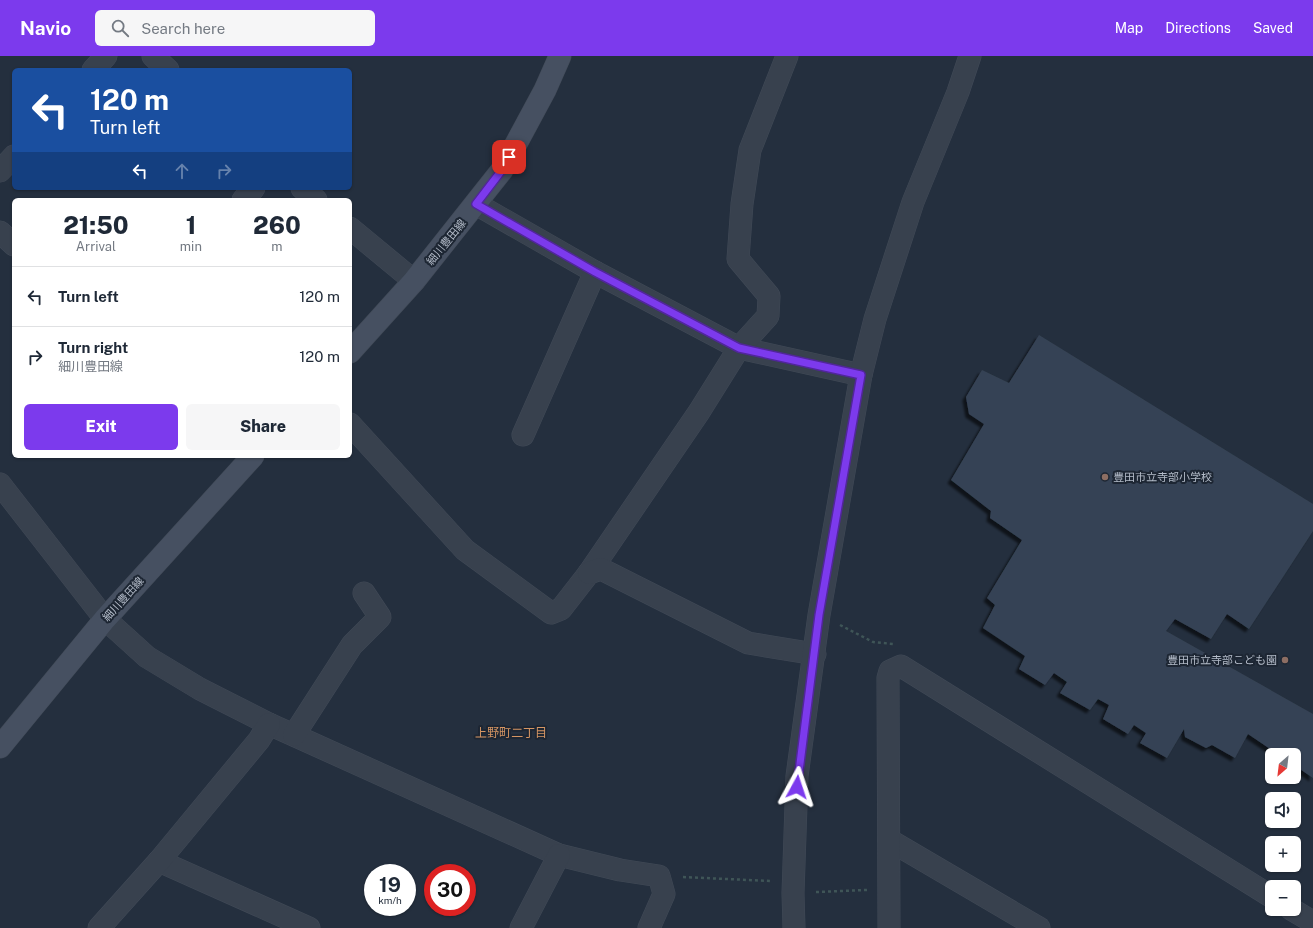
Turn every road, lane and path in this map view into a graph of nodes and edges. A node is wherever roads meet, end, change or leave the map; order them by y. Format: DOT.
graph roads {
  1 [pos="106,56"];
  2 [pos="153,56"];
  3 [pos="560,56"];
  4 [pos="787,56"];
  5 [pos="970,56"];
  6 [pos="95,68"];
  7 [pos="166,68"];
  8 [pos="12,158"];
  9 [pos="0,171"];
  10 [pos="252,190"];
  11 [pos="304,190"];
  12 [pos="246,198"];
  13 [pos="314,198"];
  14 [pos="476,204"];
  15 [pos="352,230"];
  16 [pos="0,232"];
  17 [pos="12,243"];
  18 [pos="595,272"];
  19 [pos="414,281"];
  20 [pos="739,348"];
  21 [pos="352,350"];
  22 [pos="861,375"];
  23 [pos="352,426"];
  24 [pos="523,435"];
  25 [pos="245,459"];
  26 [pos="0,484"];
  27 [pos="589,573"];
  28 [pos="364,593"];
  29 [pos="819,615"];
  30 [pos="105,619"];
  31 [pos="899,644"];
  32 [pos="815,654"];
  33 [pos="269,724"];
  34 [pos="294,735"];
  35 [pos="0,747"];
  36 [pos="889,840"];
  37 [pos="559,855"];
  38 [pos="158,861"];
  39 [pos="659,876"];
  40 [pos="794,884"];
  41 [pos="887,889"];
  42 [pos="1265,893"];
  43 [pos="1301,915"];
  44 [pos="1313,922"];
  45 [pos="299,926"];
  46 [pos="99,928"];
  47 [pos="521,928"];
  48 [pos="649,928"];
  49 [pos="794,928"];
  50 [pos="888,928"];
  51 [pos="1039,928"];
  1 -- 6 [label="street"];
  2 -- 7 [label="street"];
  3 -- 14 [label="main road, 細川豊田線"];
  4 -- 20 [label="street"];
  5 -- 22 [label="street"];
  8 -- 9 [label="street"];
  10 -- 12 [label="street"];
  11 -- 13 [label="street"];
  14 -- 18 [label="street"];
  14 -- 19 [label="main road, 細川豊田線"];
  15 -- 19 [label="street"];
  16 -- 17 [label="street"];
  18 -- 20 [label="street"];
  18 -- 24 [label="street"];
  19 -- 21 [label="main road, 細川豊田線"];
  20 -- 22 [label="street"];
  20 -- 27 [label="street"];
  22 -- 29 [label="street"];
  23 -- 27 [label="street"];
  25 -- 30 [label="main road, 細川豊田線"];
  26 -- 30 [label="street"];
  27 -- 32 [label="street"];
  28 -- 34 [label="street"];
  29 -- 31 [label="path"];
  29 -- 32 [label="street"];
  30 -- 33 [label="street"];
  30 -- 35 [label="main road, 細川豊田線"];
  32 -- 40 [label="street"];
  33 -- 34 [label="street"];
  33 -- 38 [label="street"];
  34 -- 37 [label="street"];
  36 -- 41 [label="street"];
  36 -- 42 [label="street"];
  36 -- 51 [label="street"];
  37 -- 39 [label="street"];
  37 -- 47 [label="street"];
  38 -- 45 [label="street"];
  38 -- 46 [label="street"];
  39 -- 40 [label="path"];
  39 -- 48 [label="street"];
  40 -- 41 [label="path"];
  40 -- 49 [label="street"];
  41 -- 50 [label="street"];
  43 -- 44 [label="street"];
}
